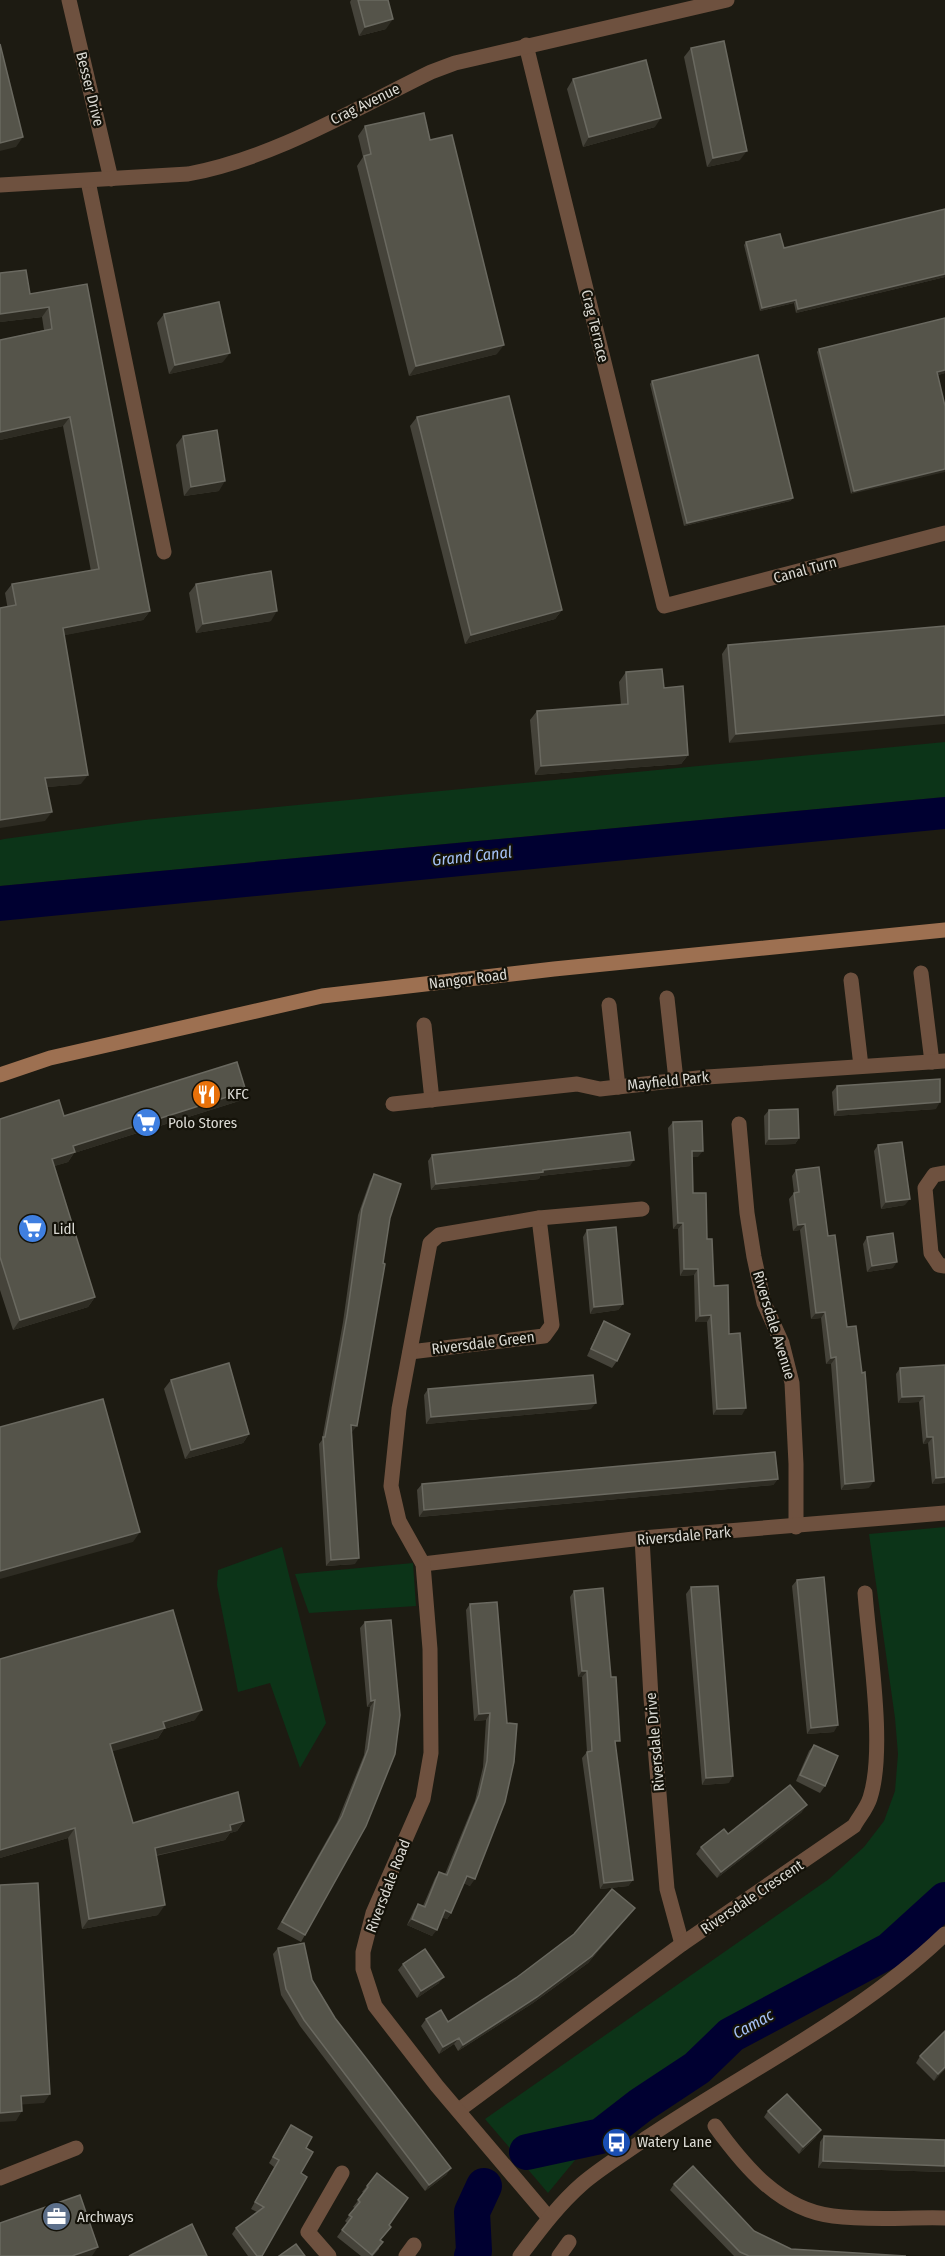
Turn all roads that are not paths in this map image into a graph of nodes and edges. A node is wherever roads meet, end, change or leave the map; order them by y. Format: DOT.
graph roads {
  1 [pos="69,0"];
  2 [pos="727,0"];
  3 [pos="525,45"];
  4 [pos="111,179"];
  5 [pos="88,181"];
  6 [pos="0,185"];
  7 [pos="945,533"];
  8 [pos="164,552"];
  9 [pos="664,606"];
  10 [pos="945,930"];
  11 [pos="921,973"];
  12 [pos="851,980"];
  13 [pos="667,998"];
  14 [pos="609,1005"];
  15 [pos="424,1025"];
  16 [pos="939,1061"];
  17 [pos="861,1066"];
  18 [pos="0,1075"];
  19 [pos="676,1080"];
  20 [pos="618,1087"];
  21 [pos="432,1100"];
  22 [pos="393,1104"];
  23 [pos="739,1124"];
  24 [pos="945,1173"];
  25 [pos="642,1209"];
  26 [pos="539,1218"];
  27 [pos="945,1266"];
  28 [pos="410,1352"];
  29 [pos="945,1513"];
  30 [pos="796,1527"];
  31 [pos="642,1538"];
  32 [pos="423,1564"];
  33 [pos="865,1593"];
  34 [pos="945,1934"];
  35 [pos="682,1944"];
  36 [pos="459,2110"];
  37 [pos="715,2126"];
  38 [pos="76,2148"];
  39 [pos="342,2173"];
  40 [pos="0,2178"];
  41 [pos="549,2218"];
  42 [pos="945,2218"];
  43 [pos="569,2242"];
  44 [pos="329,2256"];
  45 [pos="520,2256"];
  46 [pos="559,2256"];
  1 -- 4 [label="street, Besser Drive"];
  2 -- 3 [label="street, Crag Avenue"];
  3 -- 4 [label="street, Crag Avenue"];
  3 -- 9 [label="street, Crag Terrace"];
  4 -- 5 [label="street, Crag Avenue"];
  5 -- 6 [label="street, Crag Avenue"];
  5 -- 8 [label="street"];
  7 -- 9 [label="street, Canal Turn"];
  10 -- 18 [label="main road, Nangor Road"];
  11 -- 16 [label="street"];
  12 -- 17 [label="street"];
  13 -- 19 [label="street"];
  14 -- 20 [label="street"];
  15 -- 21 [label="street"];
  16 -- 17 [label="street, Mayfield Park"];
  17 -- 19 [label="street, Mayfield Park"];
  19 -- 20 [label="street, Mayfield Park"];
  20 -- 21 [label="street, Mayfield Park"];
  21 -- 22 [label="street, Mayfield Park"];
  23 -- 30 [label="street, Riversdale Avenue"];
  24 -- 27 [label="street"];
  25 -- 26 [label="street, Riversdale Green"];
  26 -- 28 [label="street, Riversdale Green"];
  26 -- 28 [label="street, Riversdale Green"];
  28 -- 32 [label="street, Riversdale Green"];
  29 -- 30 [label="street, Riversdale Park"];
  30 -- 31 [label="street, Riversdale Park"];
  31 -- 32 [label="street, Riversdale Park"];
  31 -- 35 [label="street, Riversdale Drive"];
  32 -- 36 [label="street, Riversdale Road"];
  33 -- 35 [label="street, Riversdale Crescent"];
  34 -- 41 [label="street"];
  35 -- 36 [label="street, Riversdale Crescent"];
  36 -- 41 [label="street, Riversdale Road"];
  37 -- 42 [label="street"];
  38 -- 40 [label="street"];
  39 -- 44 [label="street"];
  41 -- 45 [label="street"];
  43 -- 46 [label="street"];
}
